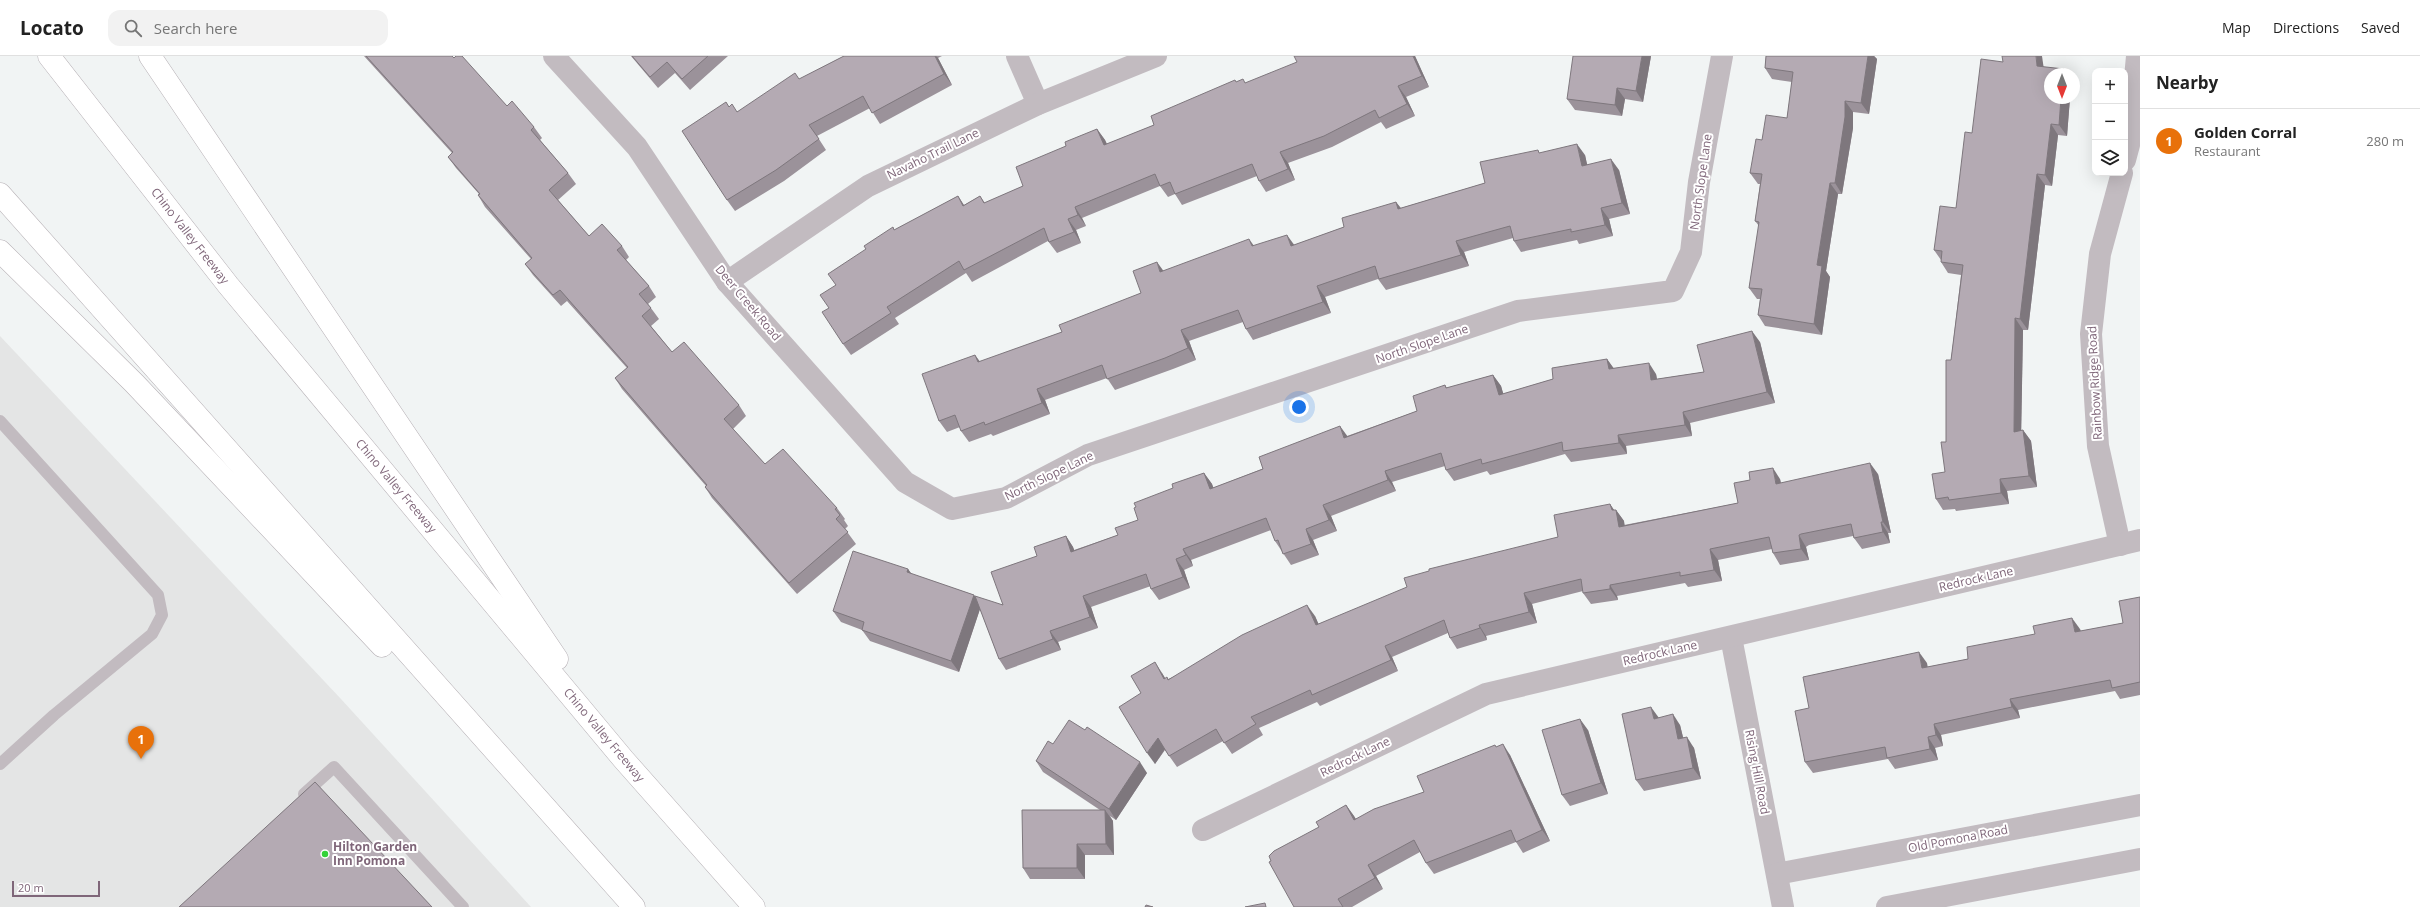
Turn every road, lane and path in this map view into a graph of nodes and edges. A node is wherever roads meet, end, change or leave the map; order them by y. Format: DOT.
graph roads {
  1 [pos="49,56"];
  2 [pos="150,56"];
  3 [pos="554,56"];
  4 [pos="1018,56"];
  5 [pos="1156,56"];
  6 [pos="1722,56"];
  7 [pos="2137,56"];
  8 [pos="1038,104"];
  9 [pos="2128,149"];
  10 [pos="2121,176"];
  11 [pos="0,194"];
  12 [pos="0,251"];
  13 [pos="727,282"];
  14 [pos="0,421"];
  15 [pos="952,509"];
  16 [pos="2130,542"];
  17 [pos="1731,637"];
  18 [pos="624,760"];
  19 [pos="0,764"];
  20 [pos="293,805"];
  21 [pos="2140,805"];
  22 [pos="1203,830"];
  23 [pos="2140,859"];
  24 [pos="1777,874"];
  25 [pos="463,907"];
  26 [pos="629,907"];
  27 [pos="634,907"];
  28 [pos="754,907"];
  29 [pos="1784,907"];
  30 [pos="1886,907"];
  1 -- 18 [label="highway, Chino Valley Freeway"];
  2 -- 18 [label="highway"];
  3 -- 13 [label="street, Deer Creek Road"];
  4 -- 8 [label="street"];
  5 -- 8 [label="street, Navaho Trail Lane"];
  6 -- 15 [label="street, North Slope Lane"];
  7 -- 9 [label="street"];
  8 -- 13 [label="street, Navaho Trail Lane"];
  10 -- 16 [label="street, Rainbow Ridge Road"];
  11 -- 27 [label="highway"];
  12 -- 26 [label="highway"];
  13 -- 15 [label="street, Deer Creek Road"];
  14 -- 19 [label="lane"];
  16 -- 17 [label="street, Redrock Lane"];
  17 -- 22 [label="street, Redrock Lane"];
  17 -- 24 [label="street, Rising Hill Road"];
  18 -- 28 [label="highway, Chino Valley Freeway"];
  20 -- 25 [label="lane"];
  21 -- 24 [label="street, Old Pomona Road"];
  23 -- 30 [label="street"];
  24 -- 29 [label="street, Rising Hill Road"];
}
